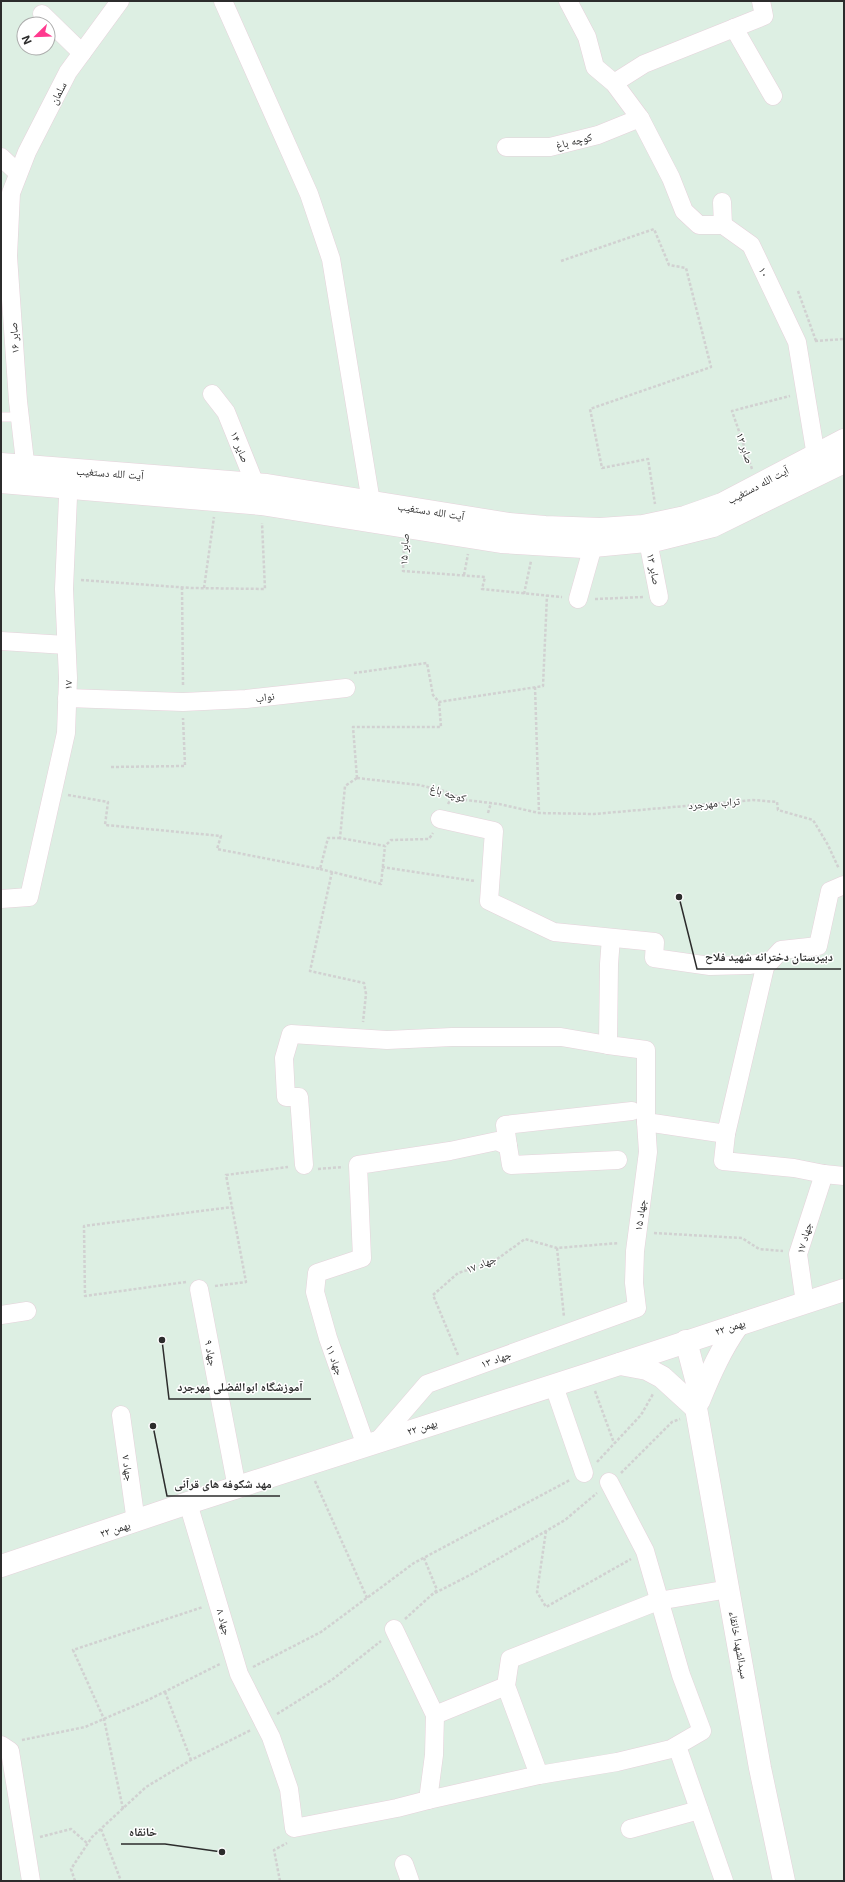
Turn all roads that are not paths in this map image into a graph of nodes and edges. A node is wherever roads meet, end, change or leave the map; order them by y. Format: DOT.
graph roads {
  1 [pos="120,1"];
  2 [pos="223,1"];
  3 [pos="568,1"];
  4 [pos="761,1"];
  5 [pos="42,14"];
  6 [pos="734,28"];
  7 [pos="82,53"];
  8 [pos="614,83"];
  9 [pos="773,96"];
  10 [pos="640,118"];
  11 [pos="506,147"];
  12 [pos="1,157"];
  13 [pos="18,173"];
  14 [pos="6,193"];
  15 [pos="722,202"];
  16 [pos="723,225"];
  17 [pos="8,360"];
  18 [pos="212,394"];
  19 [pos="1,417"];
  20 [pos="20,417"];
  21 [pos="844,440"];
  22 [pos="844,462"];
  23 [pos="1,464"];
  24 [pos="818,465"];
  25 [pos="26,475"];
  26 [pos="69,478"];
  27 [pos="1,482"];
  28 [pos="258,497"];
  29 [pos="370,512"];
  30 [pos="653,532"];
  31 [pos="593,546"];
  32 [pos="659,597"];
  33 [pos="578,599"];
  34 [pos="1,640"];
  35 [pos="66,645"];
  36 [pos="346,688"];
  37 [pos="67,698"];
  38 [pos="440,819"];
  39 [pos="842,879"];
  40 [pos="1,899"];
  41 [pos="611,938"];
  42 [pos="766,963"];
  43 [pos="608,1045"];
  44 [pos="632,1111"];
  45 [pos="646,1122"];
  46 [pos="726,1134"];
  47 [pos="508,1146"];
  48 [pos="618,1160"];
  49 [pos="304,1165"];
  50 [pos="824,1174"];
  51 [pos="844,1176"];
  52 [pos="199,1289"];
  53 [pos="844,1290"];
  54 [pos="805,1303"];
  55 [pos="637,1308"];
  56 [pos="27,1311"];
  57 [pos="1,1315"];
  58 [pos="738,1325"];
  59 [pos="680,1344"];
  60 [pos="619,1364"];
  61 [pos="554,1386"];
  62 [pos="697,1410"];
  63 [pos="121,1415"];
  64 [pos="371,1444"];
  65 [pos="584,1473"];
  66 [pos="609,1482"];
  67 [pos="237,1488"];
  68 [pos="188,1503"];
  69 [pos="136,1522"];
  70 [pos="1,1566"];
  71 [pos="729,1589"];
  72 [pos="658,1601"];
  73 [pos="394,1629"];
  74 [pos="506,1686"];
  75 [pos="436,1715"];
  76 [pos="1,1745"];
  77 [pos="677,1746"];
  78 [pos="539,1775"];
  79 [pos="428,1800"];
  80 [pos="699,1810"];
  81 [pos="630,1829"];
  82 [pos="404,1864"];
  83 [pos="31,1881"];
  84 [pos="410,1881"];
  85 [pos="724,1881"];
  86 [pos="784,1881"];
  1 -- 7 [label="street, سلمان"];
  2 -- 29 [label="street"];
  3 -- 8 [label="street"];
  4 -- 6 [label="street"];
  5 -- 7 [label="street"];
  6 -- 8 [label="street"];
  6 -- 9 [label="street"];
  7 -- 13 [label="street, سلمان"];
  8 -- 10 [label="street"];
  10 -- 11 [label="street, کوچه باغ"];
  10 -- 16 [label="street"];
  12 -- 13 [label="street"];
  13 -- 14 [label="street, سلمان"];
  14 -- 17 [label="street, صابر ۱۶"];
  15 -- 16 [label="street"];
  16 -- 24 [label="street, ۱۰"];
  17 -- 20 [label="street, صابر ۱۶"];
  18 -- 28 [label="street, صایر ۱۴"];
  19 -- 20 [label="lane"];
  20 -- 25 [label="street, صابر ۱۶"];
  21 -- 24 [label="main road, آیت الله دستغیب"];
  22 -- 24 [label="main road, آیت الله دستغیب"];
  23 -- 25 [label="main road, آیت الله دستغیب"];
  24 -- 30 [label="main road, آیت الله دستغیب"];
  24 -- 30 [label="main road, آیت الله دستغیب"];
  25 -- 26 [label="main road, آیت الله دستغیب"];
  25 -- 27 [label="main road, آیت الله دستغیب"];
  26 -- 28 [label="main road, آیت الله دستغیب"];
  26 -- 28 [label="main road, آیت الله دستغیب"];
  26 -- 35 [label="street, ۱۷"];
  28 -- 29 [label="main road, آیت الله دستغیب"];
  29 -- 30 [label="main road, آیت الله دستغیب"];
  29 -- 31 [label="main road, آیت الله دستغیب"];
  30 -- 31 [label="main road, آیت الله دستغیب"];
  30 -- 32 [label="street, صابر ۱۳"];
  31 -- 33 [label="street"];
  34 -- 35 [label="street"];
  35 -- 37 [label="street, ۱۷"];
  36 -- 37 [label="street, نواب"];
  37 -- 40 [label="street, ۱۷"];
  38 -- 41 [label="street"];
  39 -- 42 [label="street"];
  41 -- 42 [label="street"];
  41 -- 43 [label="street"];
  42 -- 46 [label="street"];
  43 -- 45 [label="street, جهاد ۱۵"];
  43 -- 49 [label="street"];
  44 -- 47 [label="street"];
  45 -- 46 [label="street"];
  45 -- 55 [label="street, جهاد ۱۵"];
  46 -- 50 [label="street"];
  47 -- 48 [label="street"];
  47 -- 64 [label="street, جهاد ۱۱"];
  50 -- 51 [label="street"];
  50 -- 54 [label="street, جهاد ۱۷"];
  52 -- 67 [label="street, جهاد ۹"];
  53 -- 54 [label="main road, ۲۲ بهمن"];
  54 -- 58 [label="main road, ۲۲ بهمن"];
  55 -- 64 [label="street, جهاد ۱۳"];
  56 -- 57 [label="street"];
  58 -- 59 [label="main road, ۲۲ بهمن"];
  58 -- 62 [label="main road"];
  59 -- 60 [label="main road, ۲۲ بهمن"];
  59 -- 62 [label="main road"];
  60 -- 61 [label="main road, ۲۲ بهمن"];
  60 -- 62 [label="main road"];
  61 -- 64 [label="main road, ۲۲ بهمن"];
  61 -- 65 [label="street"];
  62 -- 71 [label="main road, سیدالشهدا خانقاء"];
  63 -- 69 [label="street, جهاد ۷"];
  64 -- 67 [label="main road, ۲۲ بهمن"];
  66 -- 72 [label="street"];
  67 -- 68 [label="main road, ۲۲ بهمن"];
  68 -- 69 [label="main road, ۲۲ بهمن"];
  68 -- 79 [label="street, جهاد ۸"];
  69 -- 70 [label="main road, ۲۲ بهمن"];
  71 -- 72 [label="street"];
  71 -- 86 [label="main road, سیدالشهدا خانقاء"];
  72 -- 74 [label="street"];
  72 -- 77 [label="street"];
  73 -- 75 [label="street"];
  74 -- 75 [label="street"];
  74 -- 78 [label="street"];
  75 -- 79 [label="street"];
  76 -- 83 [label="street"];
  77 -- 78 [label="street"];
  77 -- 80 [label="street"];
  78 -- 79 [label="street"];
  80 -- 81 [label="street"];
  80 -- 85 [label="street"];
  82 -- 84 [label="street"];
}
